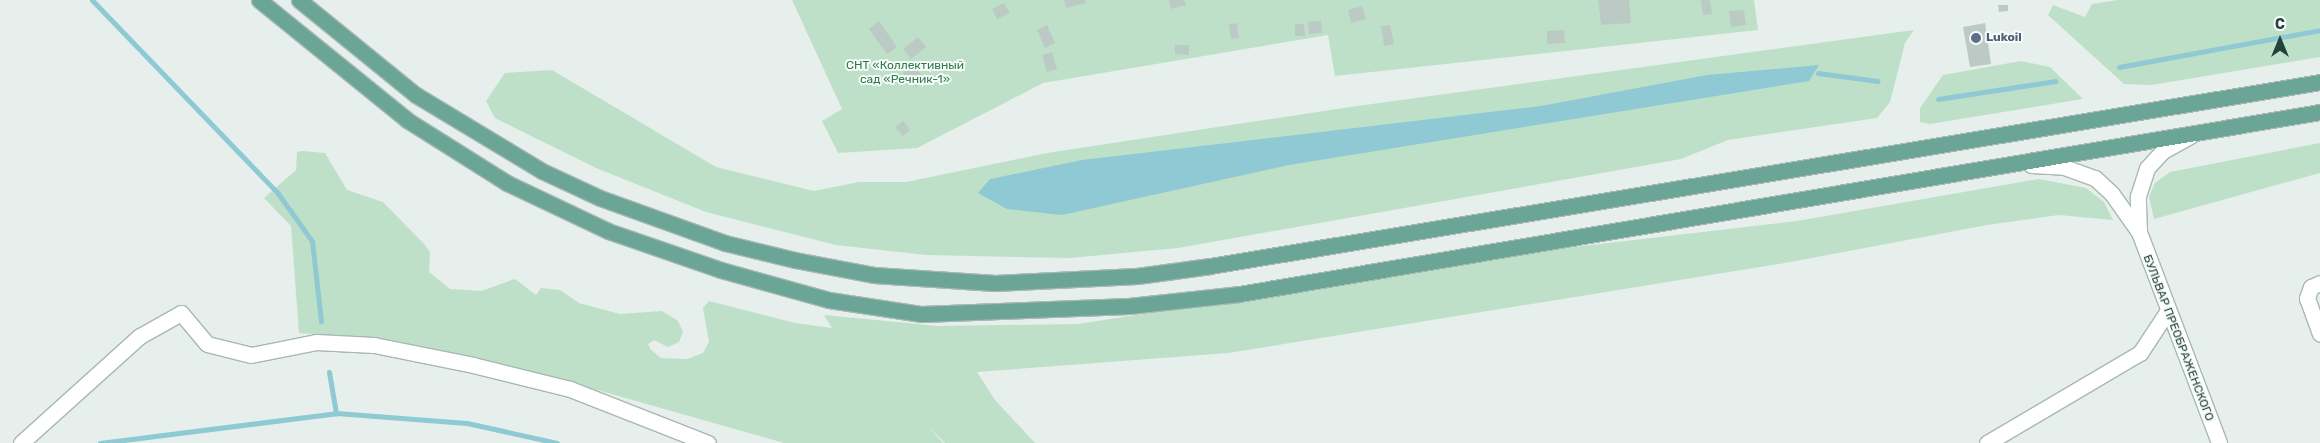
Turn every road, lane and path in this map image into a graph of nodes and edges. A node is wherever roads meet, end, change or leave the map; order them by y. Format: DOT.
graph roads {
  1 [pos="259,0"];
  2 [pos="299,0"];
  3 [pos="2320,82"];
  4 [pos="2320,112"];
  5 [pos="2204,131"];
  6 [pos="2017,166"];
  7 [pos="2138,232"];
  8 [pos="2320,283"];
  9 [pos="2166,312"];
  10 [pos="2320,334"];
  11 [pos="21,443"];
  12 [pos="708,443"];
  13 [pos="1987,443"];
  14 [pos="2219,443"];
  1 -- 6 [label="main road"];
  2 -- 3 [label="main road"];
  4 -- 5 [label="main road"];
  5 -- 6 [label="main road"];
  5 -- 7 [label="street"];
  6 -- 7 [label="street"];
  7 -- 9 [label="street, БУЛЬВАР ПРЕОБРАЖЕНСКОГО"];
  8 -- 10 [label="street"];
  9 -- 13 [label="street"];
  9 -- 14 [label="street, БУЛЬВАР ПРЕОБРАЖЕНСКОГО"];
  11 -- 12 [label="street"];
}
